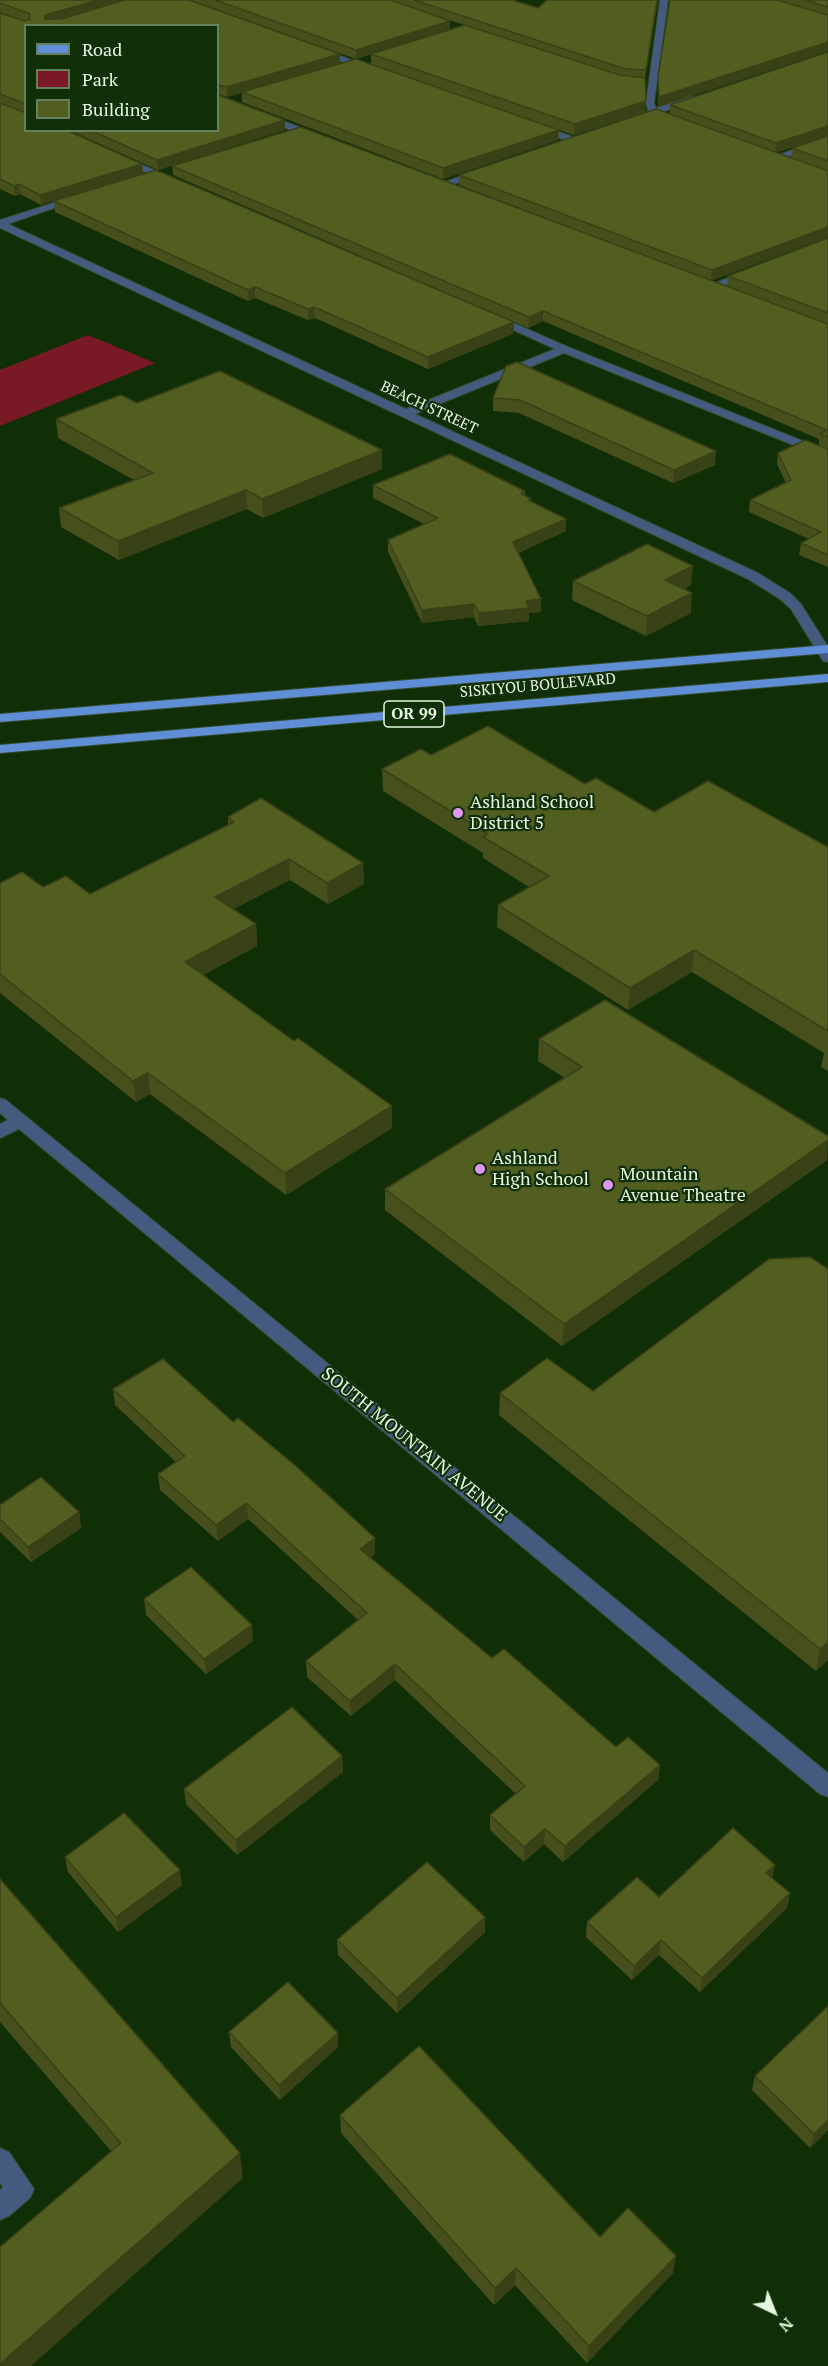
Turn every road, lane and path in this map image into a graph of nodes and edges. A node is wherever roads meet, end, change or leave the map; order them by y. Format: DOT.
graph roads {
  1 [pos="664,0"];
  2 [pos="311,48"];
  3 [pos="378,57"];
  4 [pos="356,63"];
  5 [pos="334,70"];
  6 [pos="378,71"];
  7 [pos="708,94"];
  8 [pos="248,96"];
  9 [pos="222,101"];
  10 [pos="653,112"];
  11 [pos="668,120"];
  12 [pos="623,123"];
  13 [pos="530,124"];
  14 [pos="300,131"];
  15 [pos="583,136"];
  16 [pos="278,137"];
  17 [pos="573,140"];
  18 [pos="828,140"];
  19 [pos="333,143"];
  20 [pos="551,147"];
  21 [pos="105,152"];
  22 [pos="765,154"];
  23 [pos="775,158"];
  24 [pos="796,166"];
  25 [pos="179,167"];
  26 [pos="486,170"];
  27 [pos="151,176"];
  28 [pos="431,180"];
  29 [pos="179,183"];
  30 [pos="442,185"];
  31 [pos="464,193"];
  32 [pos="90,195"];
  33 [pos="0,223"];
  34 [pos="765,266"];
  35 [pos="702,282"];
  36 [pos="476,309"];
  37 [pos="564,348"];
  38 [pos="404,414"];
  39 [pos="828,456"];
  40 [pos="826,652"];
  41 [pos="828,678"];
  42 [pos="0,718"];
  43 [pos="0,749"];
  44 [pos="0,1104"];
  45 [pos="20,1121"];
  46 [pos="0,1132"];
  47 [pos="828,1787"];
  48 [pos="0,2161"];
  49 [pos="0,2207"];
  1 -- 10 [label="street"];
  2 -- 4 [label="street"];
  3 -- 4 [label="street"];
  4 -- 5 [label="street"];
  4 -- 6 [label="street"];
  7 -- 10 [label="street"];
  8 -- 9 [label="street"];
  9 -- 14 [label="street"];
  10 -- 11 [label="street"];
  10 -- 12 [label="street"];
  13 -- 17 [label="street"];
  14 -- 16 [label="street"];
  14 -- 19 [label="street"];
  15 -- 17 [label="street"];
  17 -- 20 [label="street"];
  18 -- 23 [label="street"];
  21 -- 27 [label="street"];
  22 -- 23 [label="street"];
  23 -- 24 [label="street"];
  25 -- 27 [label="street"];
  26 -- 30 [label="street"];
  27 -- 29 [label="street"];
  28 -- 30 [label="street"];
  30 -- 31 [label="street"];
  32 -- 33 [label="street"];
  33 -- 38 [label="street, BEACH STREET"];
  34 -- 35 [label="street"];
  36 -- 37 [label="street"];
  37 -- 38 [label="street"];
  37 -- 39 [label="street"];
  38 -- 40 [label="street, BEACH STREET"];
  40 -- 42 [label="main road, SISKIYOU BOULEVARD / OR 99"];
  41 -- 43 [label="main road, SISKIYOU BOULEVARD / OR 99"];
  44 -- 45 [label="street, SOUTH MOUNTAIN AVENUE"];
  45 -- 46 [label="street"];
  45 -- 47 [label="street, SOUTH MOUNTAIN AVENUE"];
  48 -- 49 [label="street"];
}
